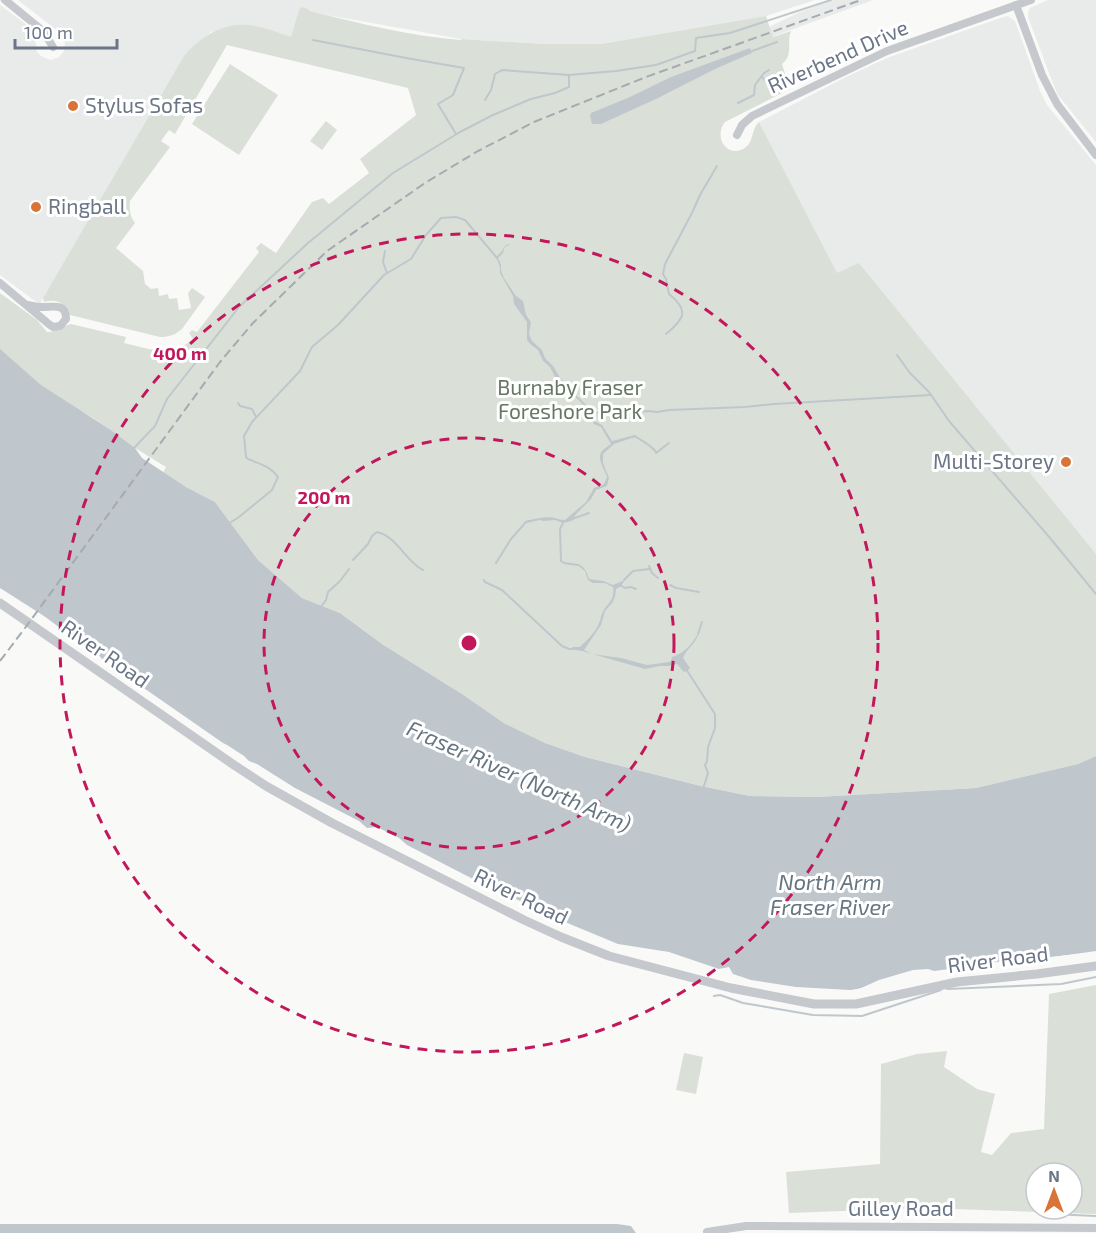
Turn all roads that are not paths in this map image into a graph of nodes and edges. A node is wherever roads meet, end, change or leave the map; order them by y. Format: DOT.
graph roads {
  1 [pos="5,0"];
  2 [pos="1031,0"];
  3 [pos="1016,5"];
  4 [pos="53,47"];
  5 [pos="737,135"];
  6 [pos="1096,155"];
  7 [pos="0,283"];
  8 [pos="27,305"];
  9 [pos="0,603"];
  10 [pos="1096,966"];
  11 [pos="1096,1228"];
  12 [pos="707,1232"];
  1 -- 4 [label="street"];
  2 -- 3 [label="street, Riverbend Drive"];
  3 -- 5 [label="street, Riverbend Drive"];
  3 -- 6 [label="street"];
  7 -- 8 [label="street"];
  8 -- 8 [label="street"];
  9 -- 10 [label="street, River Road"];
  11 -- 12 [label="street, Gilley Road"];
}
